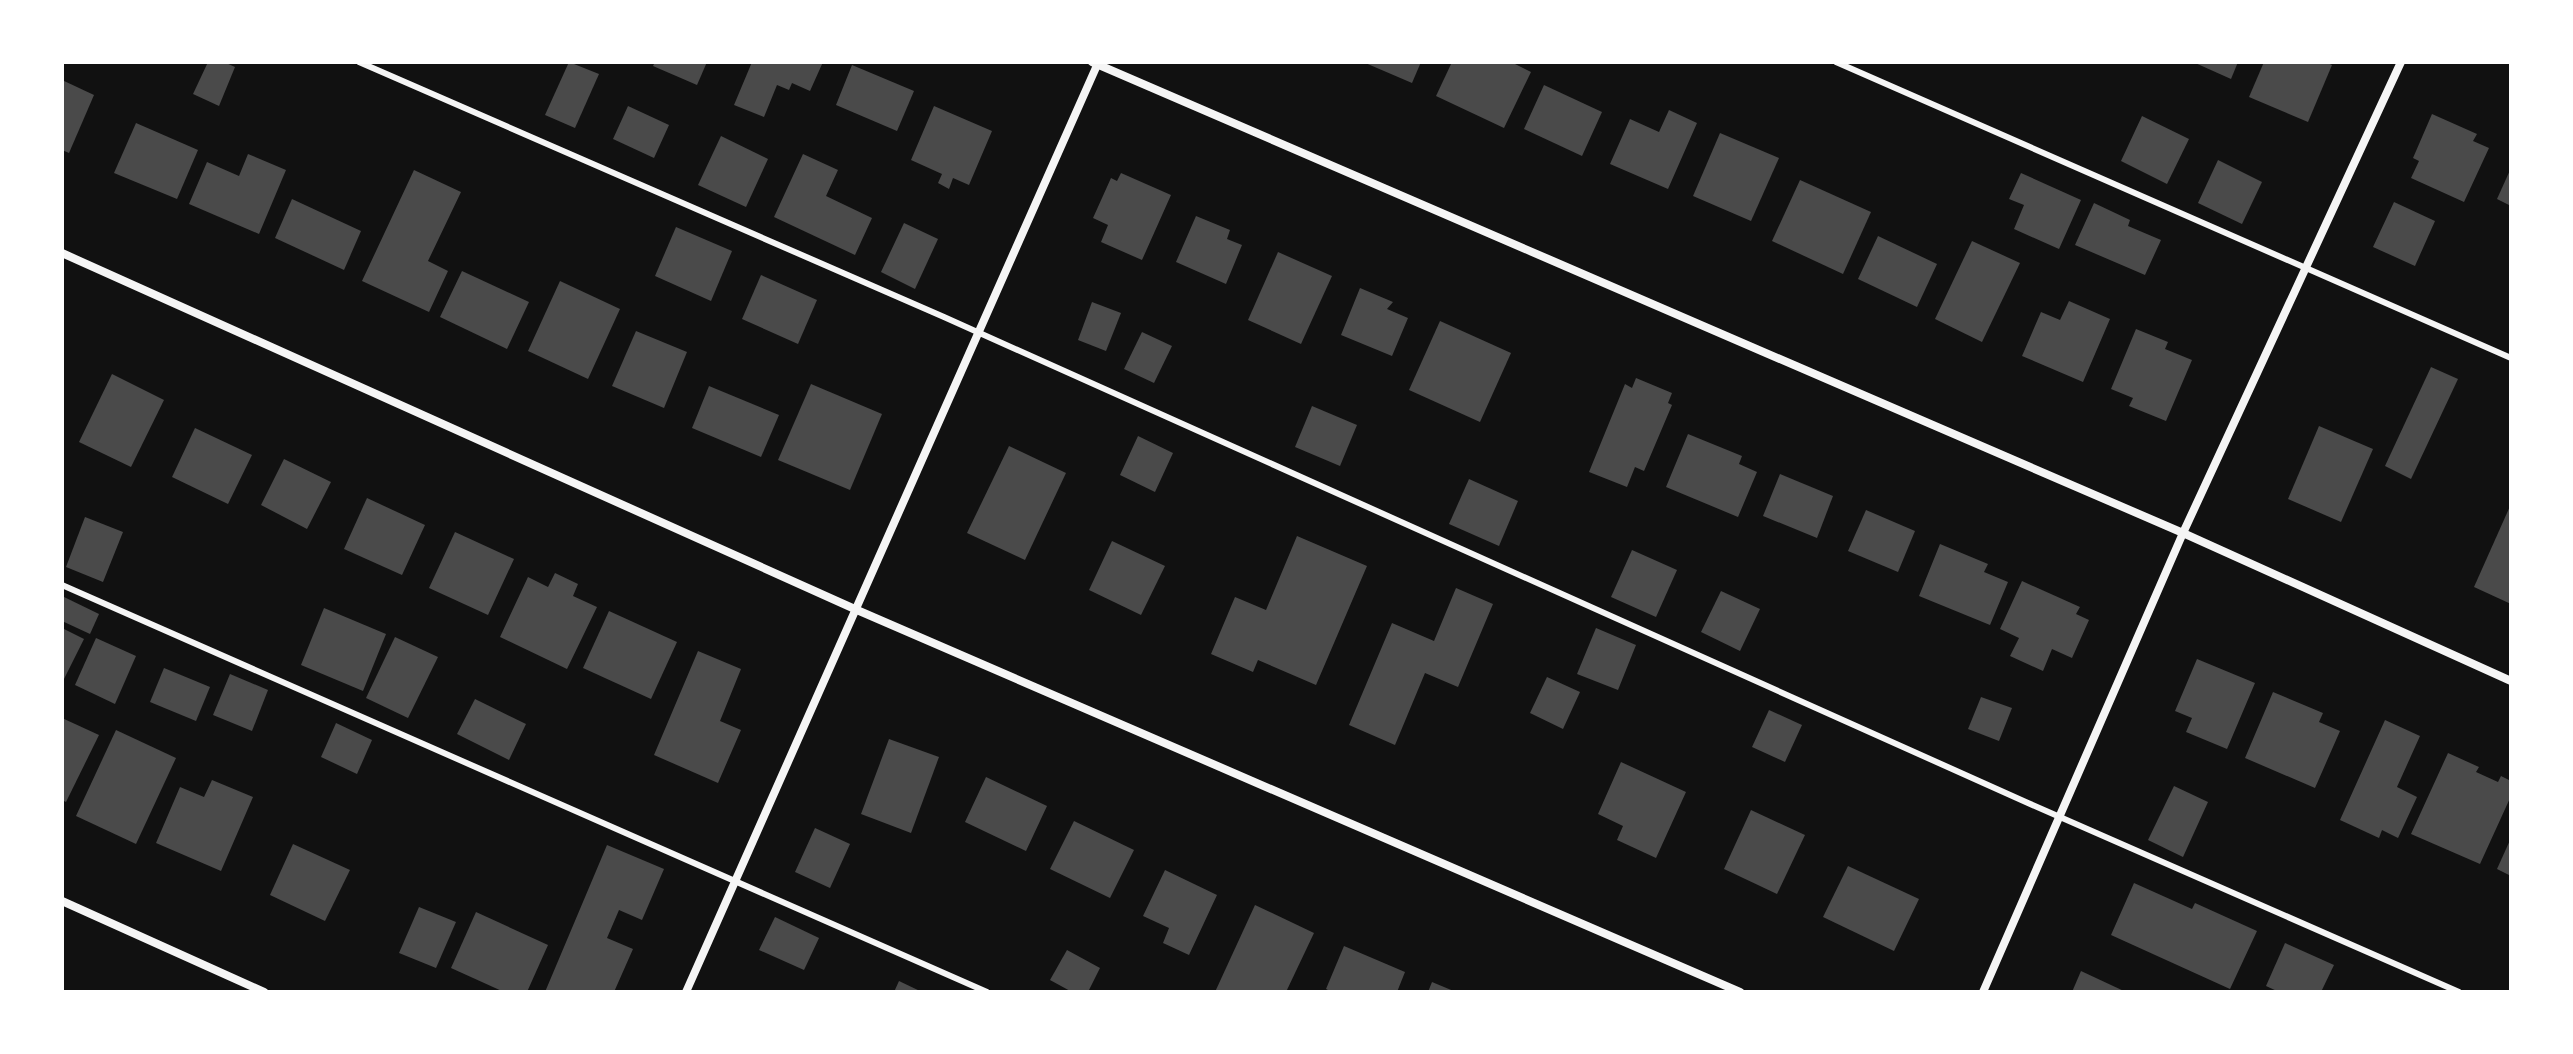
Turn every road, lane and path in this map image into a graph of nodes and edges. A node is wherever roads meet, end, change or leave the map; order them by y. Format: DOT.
graph roads {
  1 [pos="359,62"];
  2 [pos="1836,62"];
  3 [pos="2401,62"];
  4 [pos="1096,63"];
  5 [pos="62,253"];
  6 [pos="2306,268"];
  7 [pos="979,332"];
  8 [pos="2511,358"];
  9 [pos="2183,533"];
  10 [pos="62,585"];
  11 [pos="857,610"];
  12 [pos="2511,681"];
  13 [pos="2059,816"];
  14 [pos="734,882"];
  15 [pos="62,901"];
  16 [pos="264,992"];
  17 [pos="686,992"];
  18 [pos="987,992"];
  19 [pos="1740,992"];
  20 [pos="1983,992"];
  21 [pos="2459,992"];
  1 -- 7 [label="lane"];
  2 -- 6 [label="lane"];
  3 -- 6 [label="street"];
  4 -- 7 [label="street"];
  4 -- 9 [label="street"];
  5 -- 11 [label="street"];
  6 -- 8 [label="lane"];
  6 -- 9 [label="street"];
  7 -- 11 [label="street"];
  7 -- 13 [label="lane"];
  9 -- 12 [label="street"];
  9 -- 13 [label="street"];
  10 -- 14 [label="lane"];
  11 -- 14 [label="street"];
  11 -- 19 [label="street"];
  13 -- 20 [label="street"];
  13 -- 21 [label="lane"];
  14 -- 17 [label="street"];
  14 -- 18 [label="lane"];
  15 -- 16 [label="street"];
}
